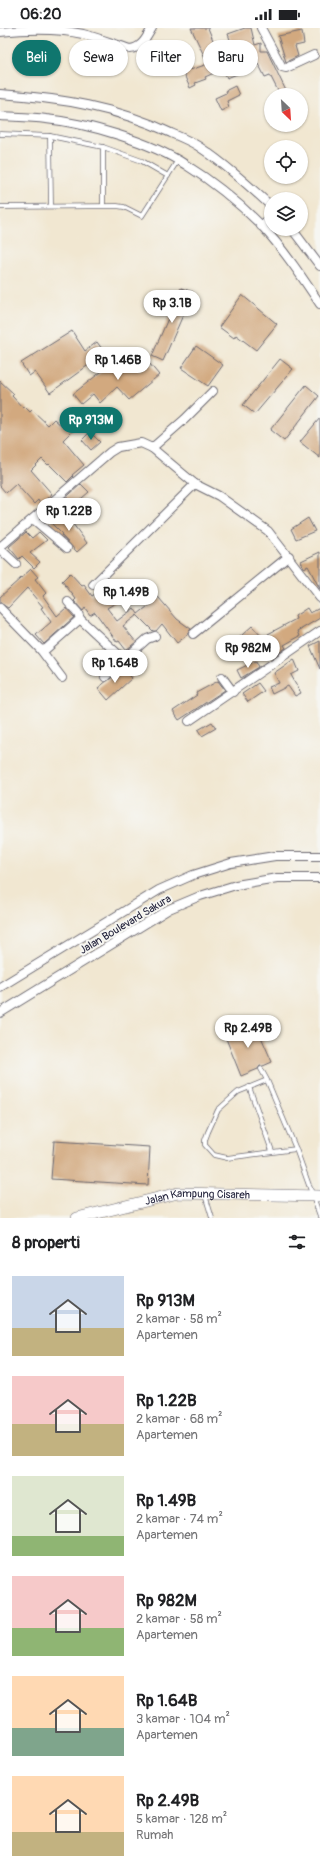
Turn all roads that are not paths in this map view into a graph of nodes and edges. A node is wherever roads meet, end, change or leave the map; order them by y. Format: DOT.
graph roads {
  1 [pos="152,28"];
  2 [pos="261,28"];
  3 [pos="0,32"];
  4 [pos="314,55"];
  5 [pos="0,94"];
  6 [pos="0,116"];
  7 [pos="0,134"];
  8 [pos="50,136"];
  9 [pos="104,147"];
  10 [pos="178,160"];
  11 [pos="168,176"];
  12 [pos="264,200"];
  13 [pos="50,206"];
  14 [pos="103,206"];
  15 [pos="0,207"];
  16 [pos="264,223"];
  17 [pos="261,226"];
  18 [pos="297,236"];
  19 [pos="320,266"];
  20 [pos="320,304"];
  21 [pos="213,391"];
  22 [pos="152,448"];
  23 [pos="195,484"];
  24 [pos="33,519"];
  25 [pos="0,548"];
  26 [pos="67,548"];
  27 [pos="289,556"];
  28 [pos="16,564"];
  29 [pos="93,585"];
  30 [pos="320,598"];
  31 [pos="68,602"];
  32 [pos="0,608"];
  33 [pos="80,619"];
  34 [pos="320,631"];
  35 [pos="192,634"];
  36 [pos="155,636"];
  37 [pos="41,650"];
  38 [pos="124,659"];
  39 [pos="132,667"];
  40 [pos="105,677"];
  41 [pos="222,677"];
  42 [pos="62,678"];
  43 [pos="234,692"];
  44 [pos="189,721"];
  45 [pos="320,856"];
  46 [pos="320,878"];
  47 [pos="0,987"];
  48 [pos="0,1013"];
  49 [pos="261,1068"];
  50 [pos="267,1080"];
  51 [pos="249,1087"];
  52 [pos="296,1149"];
  53 [pos="272,1152"];
  54 [pos="204,1192"];
  55 [pos="316,1196"];
  56 [pos="320,1216"];
  57 [pos="77,1218"];
  58 [pos="212,1218"];
  1 -- 3 [label="street"];
  2 -- 4 [label="street"];
  5 -- 12 [label="street"];
  6 -- 10 [label="street"];
  7 -- 8 [label="lane"];
  8 -- 9 [label="lane"];
  8 -- 13 [label="lane"];
  9 -- 11 [label="lane"];
  9 -- 14 [label="lane"];
  10 -- 11 [label="lane"];
  10 -- 17 [label="street"];
  11 -- 14 [label="lane"];
  13 -- 14 [label="lane"];
  13 -- 15 [label="lane"];
  16 -- 17 [label="street"];
  17 -- 20 [label="street"];
  18 -- 19 [label="street"];
  21 -- 22 [label="street"];
  22 -- 23 [label="street"];
  22 -- 24 [label="street"];
  23 -- 27 [label="street"];
  23 -- 29 [label="street"];
  24 -- 25 [label="street"];
  24 -- 26 [label="street"];
  25 -- 28 [label="street"];
  27 -- 30 [label="street"];
  27 -- 35 [label="street"];
  31 -- 33 [label="street"];
  32 -- 37 [label="street"];
  33 -- 37 [label="street"];
  33 -- 38 [label="street"];
  34 -- 43 [label="street"];
  36 -- 38 [label="street"];
  37 -- 42 [label="street"];
  38 -- 39 [label="street"];
  38 -- 40 [label="street"];
  41 -- 43 [label="street"];
  43 -- 44 [label="street"];
  45 -- 47 [label="street, Jalan Boulevard Sakura"];
  46 -- 48 [label="street, Jalan Boulevard Sakura"];
  49 -- 50 [label="lane"];
  50 -- 51 [label="lane"];
  50 -- 52 [label="lane"];
  51 -- 53 [label="lane"];
  51 -- 53 [label="lane"];
  52 -- 53 [label="lane"];
  52 -- 55 [label="lane"];
  54 -- 55 [label="main road, Jalan Kampung Cisareh"];
  54 -- 57 [label="main road, Jalan Kampung Cisareh"];
  54 -- 58 [label="lane"];
  55 -- 56 [label="lane"];
}
